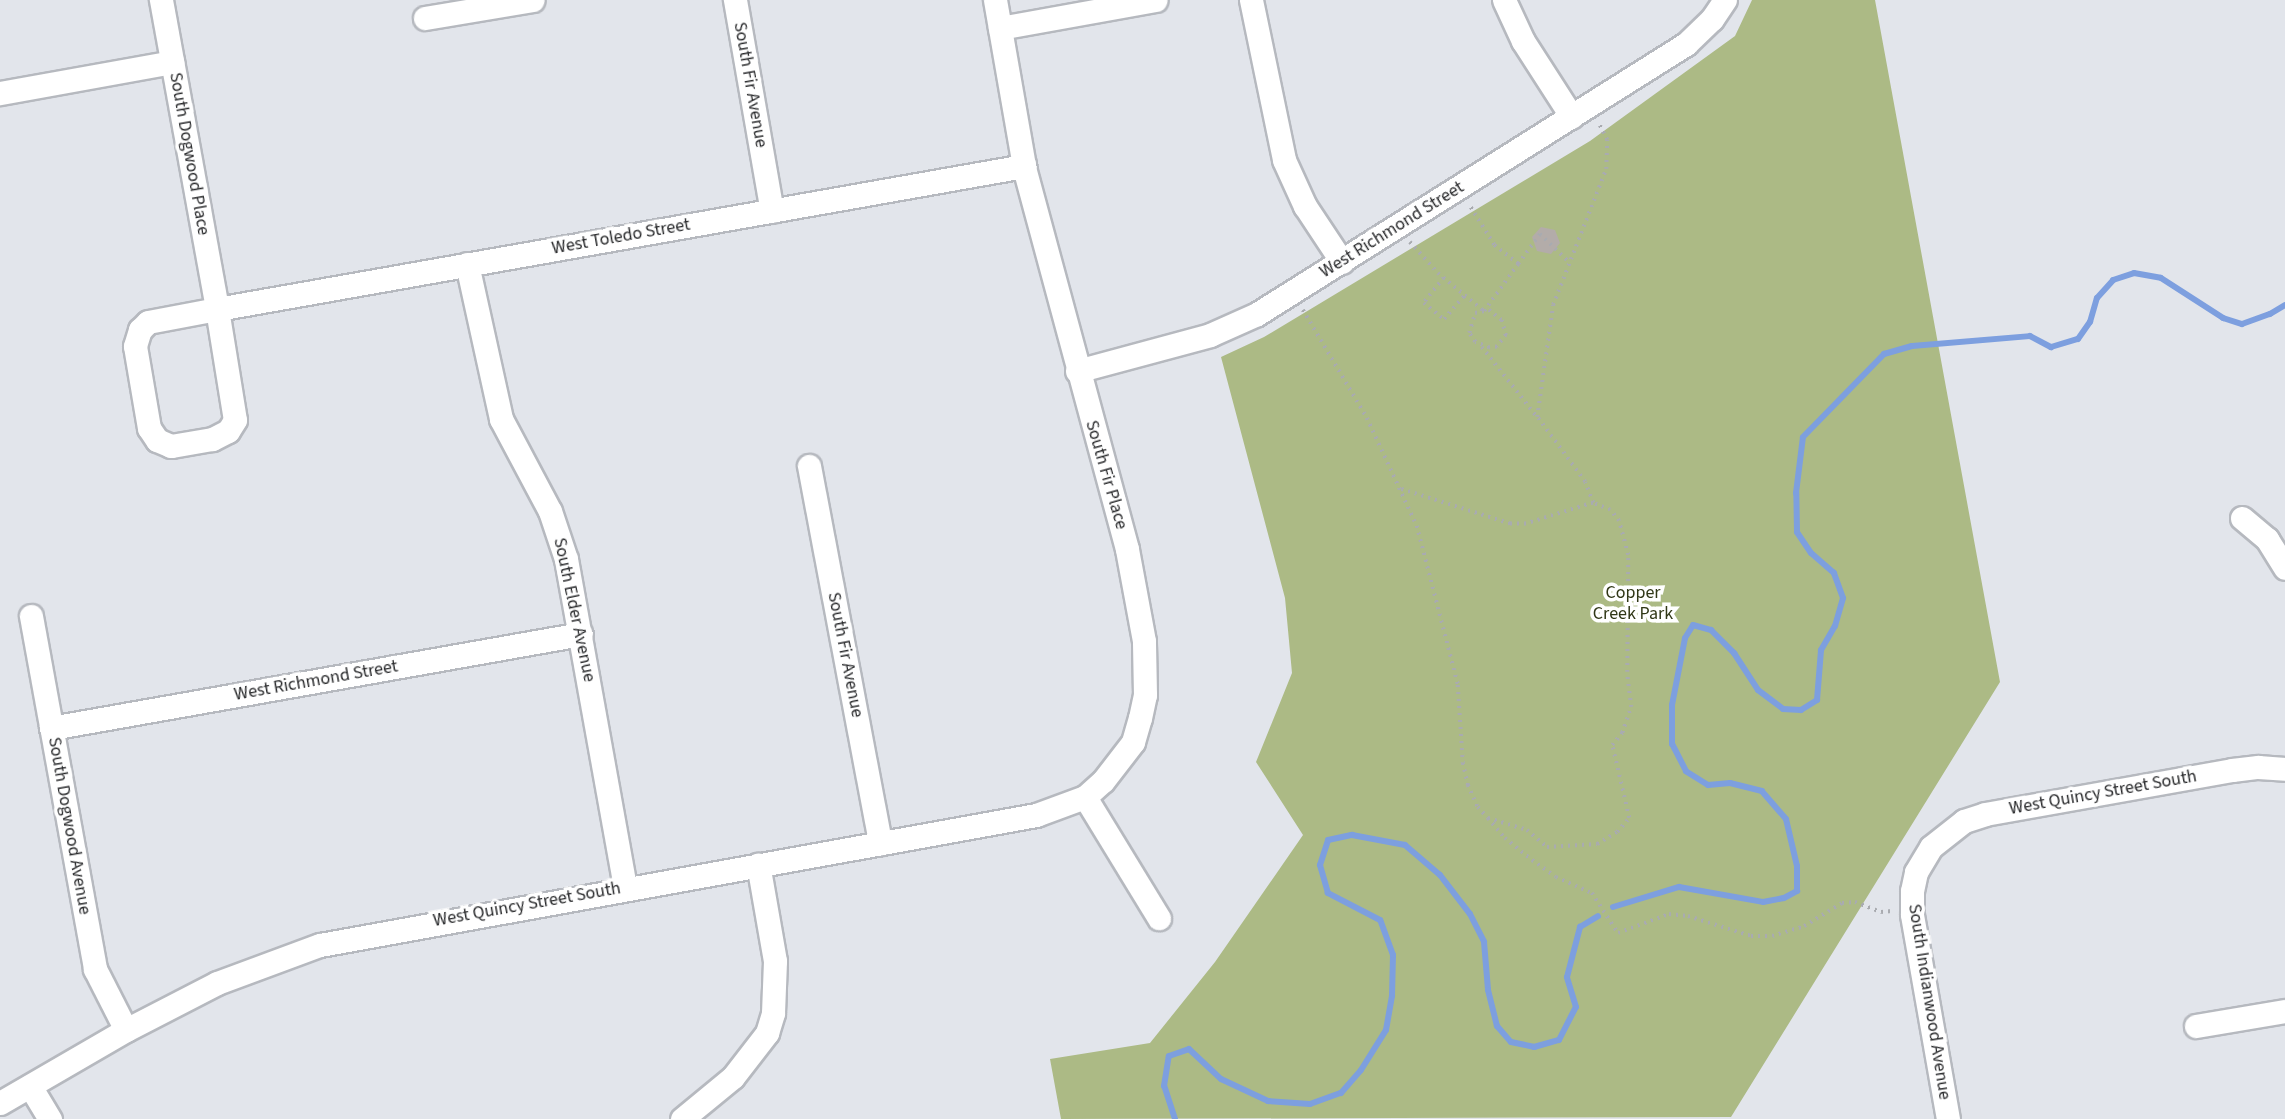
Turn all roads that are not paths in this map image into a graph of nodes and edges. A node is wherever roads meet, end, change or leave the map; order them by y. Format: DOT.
graph roads {
  1 [pos="162,0"];
  2 [pos="533,0"];
  3 [pos="735,0"];
  4 [pos="995,0"];
  5 [pos="1155,0"];
  6 [pos="1251,0"];
  7 [pos="1504,0"];
  8 [pos="1725,0"];
  9 [pos="425,18"];
  10 [pos="1000,28"];
  11 [pos="172,62"];
  12 [pos="0,93"];
  13 [pos="1572,117"];
  14 [pos="1024,166"];
  15 [pos="772,211"];
  16 [pos="1342,262"];
  17 [pos="467,264"];
  18 [pos="217,309"];
  19 [pos="1077,371"];
  20 [pos="809,466"];
  21 [pos="2242,517"];
  22 [pos="2285,568"];
  23 [pos="31,616"];
  24 [pos="581,634"];
  25 [pos="51,728"];
  26 [pos="2285,769"];
  27 [pos="1085,797"];
  28 [pos="880,843"];
  29 [pos="1931,846"];
  30 [pos="758,864"];
  31 [pos="625,887"];
  32 [pos="1159,918"];
  33 [pos="2285,1011"];
  34 [pos="2196,1026"];
  35 [pos="127,1030"];
  36 [pos="30,1086"];
  37 [pos="0,1103"];
  38 [pos="50,1119"];
  39 [pos="682,1119"];
  40 [pos="1948,1119"];
  1 -- 11 [label="street, South Dogwood Place"];
  2 -- 9 [label="street"];
  3 -- 15 [label="street, South Fir Avenue"];
  4 -- 10 [label="street, South Fir Place"];
  5 -- 10 [label="street"];
  6 -- 16 [label="street"];
  7 -- 13 [label="street"];
  8 -- 13 [label="street, West Richmond Street"];
  10 -- 14 [label="street, South Fir Place"];
  11 -- 12 [label="street"];
  11 -- 18 [label="street, South Dogwood Place"];
  13 -- 16 [label="street, West Richmond Street"];
  14 -- 15 [label="street, West Toledo Street"];
  14 -- 19 [label="street, South Fir Place"];
  15 -- 17 [label="street, West Toledo Street"];
  16 -- 19 [label="street, West Richmond Street"];
  17 -- 18 [label="street, West Toledo Street"];
  17 -- 24 [label="street, South Elder Avenue"];
  18 -- 18 [label="street, South Dogwood Place"];
  19 -- 27 [label="street, South Fir Place"];
  20 -- 28 [label="street, South Fir Avenue"];
  21 -- 22 [label="street"];
  23 -- 25 [label="street, South Dogwood Avenue"];
  24 -- 25 [label="street, West Richmond Street"];
  24 -- 31 [label="street, South Elder Avenue"];
  25 -- 35 [label="street, South Dogwood Avenue"];
  26 -- 29 [label="street, West Quincy Street South"];
  27 -- 28 [label="street, West Quincy Street South"];
  27 -- 32 [label="street"];
  28 -- 30 [label="street, West Quincy Street South"];
  29 -- 40 [label="street, South Indianwood Avenue"];
  30 -- 31 [label="street, West Quincy Street South"];
  30 -- 39 [label="street"];
  31 -- 35 [label="street, West Quincy Street South"];
  33 -- 34 [label="street"];
  35 -- 36 [label="street, West Quincy Street South"];
  36 -- 37 [label="street, West Quincy Street South"];
  36 -- 38 [label="street"];
}
